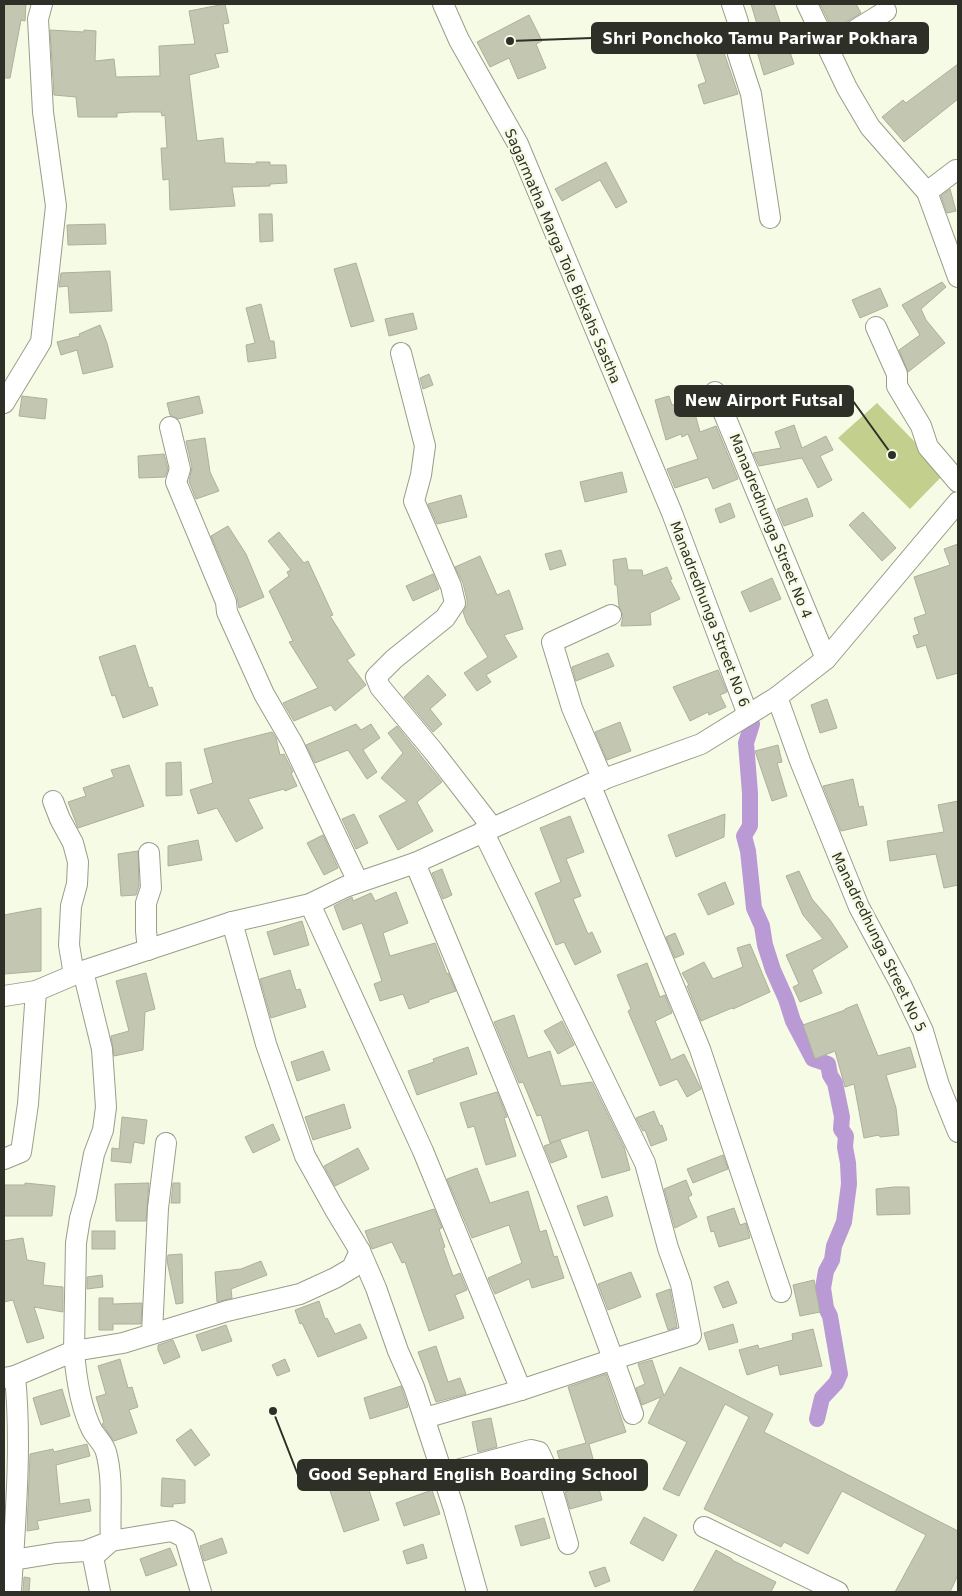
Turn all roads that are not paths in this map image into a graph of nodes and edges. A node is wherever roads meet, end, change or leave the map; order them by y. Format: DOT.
graph roads {
  1 [pos="42,4"];
  2 [pos="444,4"];
  3 [pos="732,4"];
  4 [pos="807,4"];
  5 [pos="886,11"];
  6 [pos="828,47"];
  7 [pos="956,170"];
  8 [pos="927,192"];
  9 [pos="770,218"];
  10 [pos="958,277"];
  11 [pos="876,327"];
  12 [pos="401,353"];
  13 [pos="715,392"];
  14 [pos="4,403"];
  15 [pos="170,427"];
  16 [pos="958,482"];
  17 [pos="956,510"];
  18 [pos="672,512"];
  19 [pos="611,615"];
  20 [pos="826,659"];
  21 [pos="777,697"];
  22 [pos="748,715"];
  23 [pos="597,782"];
  24 [pos="54,801"];
  25 [pos="487,829"];
  26 [pos="150,853"];
  27 [pos="415,863"];
  28 [pos="358,882"];
  29 [pos="310,904"];
  30 [pos="232,922"];
  31 [pos="148,950"];
  32 [pos="78,973"];
  33 [pos="36,991"];
  34 [pos="4,996"];
  35 [pos="958,1132"];
  36 [pos="166,1143"];
  37 [pos="4,1159"];
  38 [pos="360,1251"];
  39 [pos="781,1292"];
  40 [pos="152,1333"];
  41 [pos="74,1351"];
  42 [pos="614,1359"];
  43 [pos="10,1377"];
  44 [pos="522,1390"];
  45 [pos="633,1414"];
  46 [pos="426,1418"];
  47 [pos="442,1474"];
  48 [pos="704,1527"];
  49 [pos="112,1541"];
  50 [pos="568,1544"];
  51 [pos="13,1560"];
  52 [pos="11,1592"];
  53 [pos="100,1592"];
  54 [pos="201,1592"];
  55 [pos="477,1592"];
  56 [pos="838,1592"];
  1 -- 14 [label="street"];
  2 -- 18 [label="street, Sagarmatha Marga Tole Biskahs Sastha"];
  3 -- 9 [label="street"];
  4 -- 6 [label="street"];
  5 -- 6 [label="street"];
  6 -- 8 [label="street"];
  7 -- 8 [label="street"];
  8 -- 10 [label="street"];
  11 -- 16 [label="street"];
  12 -- 25 [label="street"];
  13 -- 20 [label="street, Manadredhunga Street No 4"];
  15 -- 28 [label="street"];
  17 -- 20 [label="street"];
  18 -- 22 [label="street, Manadredhunga Street No 6"];
  19 -- 23 [label="street"];
  20 -- 21 [label="street"];
  21 -- 22 [label="street"];
  21 -- 35 [label="street, Manadredhunga Street No 5"];
  22 -- 23 [label="street"];
  23 -- 25 [label="street"];
  23 -- 39 [label="street"];
  24 -- 32 [label="street"];
  25 -- 27 [label="street"];
  25 -- 42 [label="street"];
  26 -- 31 [label="street"];
  27 -- 28 [label="street"];
  27 -- 42 [label="street"];
  28 -- 29 [label="street"];
  29 -- 30 [label="street"];
  29 -- 44 [label="street"];
  30 -- 31 [label="street"];
  30 -- 38 [label="street"];
  31 -- 32 [label="street"];
  32 -- 33 [label="street"];
  32 -- 41 [label="street"];
  33 -- 34 [label="street"];
  33 -- 37 [label="street"];
  36 -- 40 [label="street"];
  38 -- 40 [label="street"];
  38 -- 46 [label="street"];
  40 -- 41 [label="street"];
  41 -- 43 [label="street"];
  41 -- 49 [label="street"];
  42 -- 44 [label="street"];
  42 -- 45 [label="street"];
  43 -- 51 [label="street"];
  44 -- 46 [label="street"];
  46 -- 47 [label="street"];
  47 -- 50 [label="street"];
  47 -- 55 [label="street"];
  48 -- 56 [label="street"];
  49 -- 51 [label="street"];
  49 -- 53 [label="street"];
  49 -- 54 [label="street"];
  51 -- 52 [label="street"];
}
